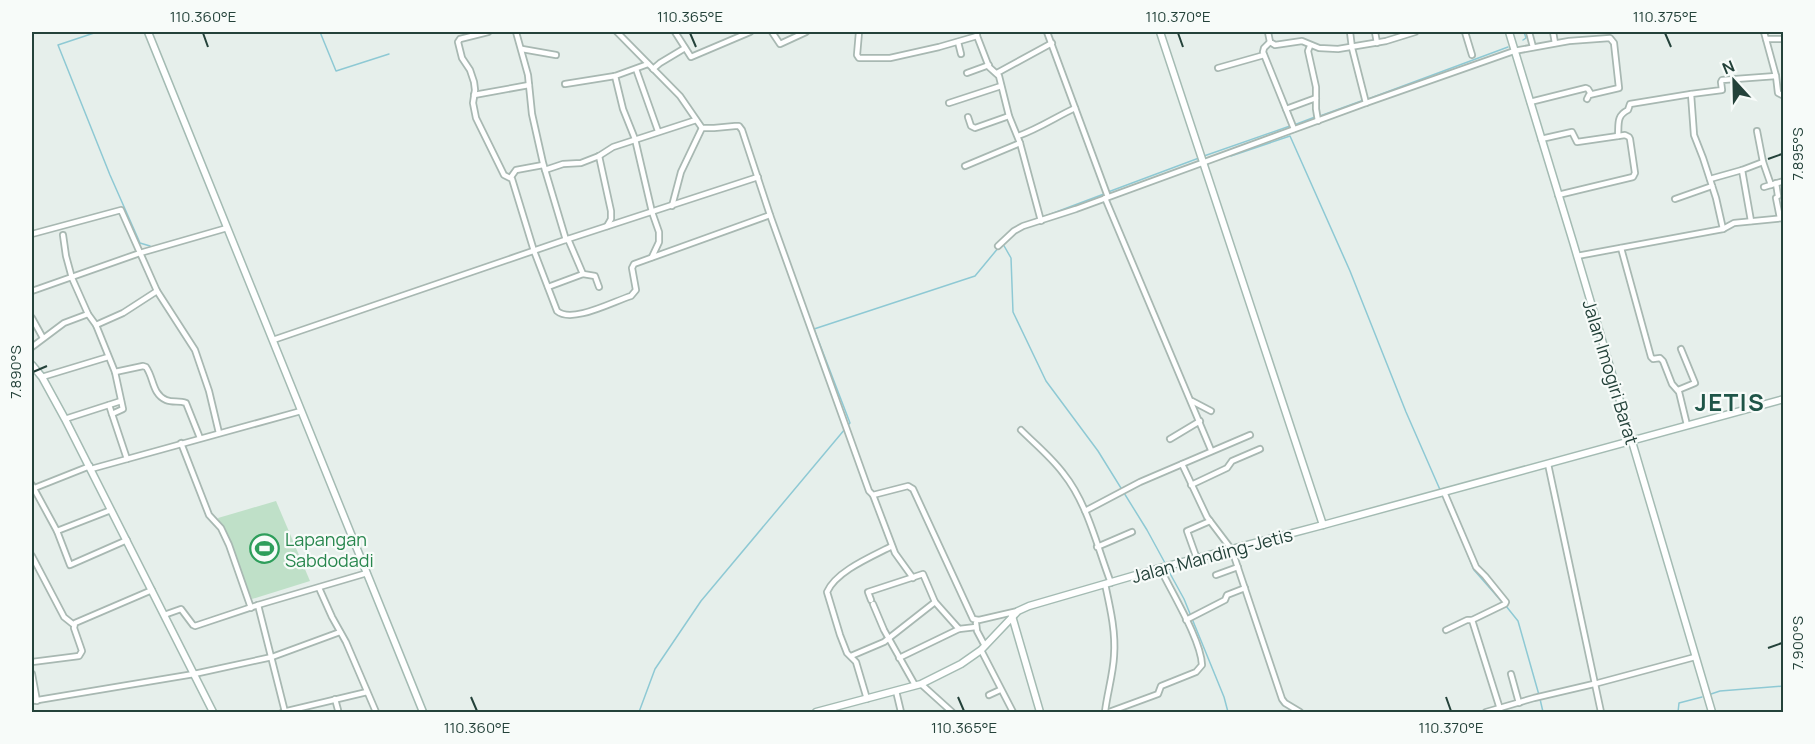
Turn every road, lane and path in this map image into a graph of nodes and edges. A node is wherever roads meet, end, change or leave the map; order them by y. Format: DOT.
graph roads {
  1 [pos="148,32"];
  2 [pos="488,32"];
  3 [pos="516,32"];
  4 [pos="617,32"];
  5 [pos="675,32"];
  6 [pos="750,32"];
  7 [pos="772,32"];
  8 [pos="806,32"];
  9 [pos="859,32"];
  10 [pos="1047,32"];
  11 [pos="1160,32"];
  12 [pos="1268,32"];
  13 [pos="1350,32"];
  14 [pos="1375,32"];
  15 [pos="1415,32"];
  16 [pos="1465,32"];
  17 [pos="1509,32"];
  18 [pos="1528,32"];
  19 [pos="1553,32"];
  20 [pos="1601,32"];
  21 [pos="1764,32"];
  22 [pos="977,34"];
  23 [pos="1398,34"];
  24 [pos="1603,38"];
  25 [pos="1766,39"];
  26 [pos="1784,39"];
  27 [pos="958,42"];
  28 [pos="1270,42"];
  29 [pos="1377,43"];
  30 [pos="1556,43"];
  31 [pos="1052,44"];
  32 [pos="1310,46"];
  33 [pos="1533,47"];
  34 [pos="685,48"];
  35 [pos="1352,48"];
  36 [pos="522,49"];
  37 [pos="1514,51"];
  38 [pos="961,54"];
  39 [pos="556,55"];
  40 [pos="1472,55"];
  41 [pos="1264,56"];
  42 [pos="648,64"];
  43 [pos="989,65"];
  44 [pos="1218,68"];
  45 [pos="636,69"];
  46 [pos="653,69"];
  47 [pos="967,73"];
  48 [pos="997,73"];
  49 [pos="615,76"];
  50 [pos="1776,76"];
  51 [pos="565,84"];
  52 [pos="529,85"];
  53 [pos="1001,86"];
  54 [pos="1591,94"];
  55 [pos="1691,94"];
  56 [pos="474,95"];
  57 [pos="1784,96"];
  58 [pos="1317,98"];
  59 [pos="1364,99"];
  60 [pos="1587,99"];
  61 [pos="1530,102"];
  62 [pos="949,103"];
  63 [pos="1075,108"];
  64 [pos="1286,109"];
  65 [pos="1009,116"];
  66 [pos="968,117"];
  67 [pos="1318,118"];
  68 [pos="696,120"];
  69 [pos="1293,126"];
  70 [pos="702,128"];
  71 [pos="658,131"];
  72 [pos="1757,131"];
  73 [pos="1018,136"];
  74 [pos="1618,136"];
  75 [pos="635,139"];
  76 [pos="1541,140"];
  77 [pos="1020,142"];
  78 [pos="599,156"];
  79 [pos="1203,161"];
  80 [pos="1763,162"];
  81 [pos="965,166"];
  82 [pos="544,167"];
  83 [pos="1742,170"];
  84 [pos="511,177"];
  85 [pos="758,177"];
  86 [pos="1710,179"];
  87 [pos="1784,181"];
  88 [pos="1773,184"];
  89 [pos="1712,186"];
  90 [pos="1764,187"];
  91 [pos="1107,195"];
  92 [pos="1558,195"];
  93 [pos="1675,199"];
  94 [pos="672,206"];
  95 [pos="652,212"];
  96 [pos="770,215"];
  97 [pos="1782,218"];
  98 [pos="1040,219"];
  99 [pos="1751,221"];
  100 [pos="607,227"];
  101 [pos="227,228"];
  102 [pos="1723,229"];
  103 [pos="32,234"];
  104 [pos="63,235"];
  105 [pos="567,240"];
  106 [pos="998,246"];
  107 [pos="1621,248"];
  108 [pos="534,251"];
  109 [pos="140,253"];
  110 [pos="1577,256"];
  111 [pos="652,257"];
  112 [pos="583,274"];
  113 [pos="72,278"];
  114 [pos="548,286"];
  115 [pos="599,287"];
  116 [pos="32,291"];
  117 [pos="157,291"];
  118 [pos="88,314"];
  119 [pos="32,318"];
  120 [pos="96,325"];
  121 [pos="43,338"];
  122 [pos="273,340"];
  123 [pos="32,347"];
  124 [pos="1681,349"];
  125 [pos="108,357"];
  126 [pos="33,370"];
  127 [pos="115,372"];
  128 [pos="42,378"];
  129 [pos="1677,390"];
  130 [pos="1784,399"];
  131 [pos="1191,400"];
  132 [pos="121,401"];
  133 [pos="110,405"];
  134 [pos="301,411"];
  135 [pos="1210,411"];
  136 [pos="112,414"];
  137 [pos="65,419"];
  138 [pos="1200,421"];
  139 [pos="1687,425"];
  140 [pos="1021,430"];
  141 [pos="219,433"];
  142 [pos="1250,435"];
  143 [pos="200,438"];
  144 [pos="1170,439"];
  145 [pos="1631,440"];
  146 [pos="181,443"];
  147 [pos="1260,449"];
  148 [pos="1211,450"];
  149 [pos="127,459"];
  150 [pos="1182,464"];
  151 [pos="1548,464"];
  152 [pos="90,468"];
  153 [pos="1191,485"];
  154 [pos="32,487"];
  155 [pos="1443,492"];
  156 [pos="873,495"];
  157 [pos="111,510"];
  158 [pos="1085,510"];
  159 [pos="1210,521"];
  160 [pos="1323,525"];
  161 [pos="57,531"];
  162 [pos="1132,532"];
  163 [pos="127,540"];
  164 [pos="892,546"];
  165 [pos="1097,547"];
  166 [pos="1232,550"];
  167 [pos="32,556"];
  168 [pos="1197,559"];
  169 [pos="1238,567"];
  170 [pos="1161,568"];
  171 [pos="39,572"];
  172 [pos="367,573"];
  173 [pos="1216,575"];
  174 [pos="32,576"];
  175 [pos="913,578"];
  176 [pos="1108,584"];
  177 [pos="319,588"];
  178 [pos="1245,588"];
  179 [pos="152,590"];
  180 [pos="935,602"];
  181 [pos="258,605"];
  182 [pos="251,608"];
  183 [pos="1015,613"];
  184 [pos="164,615"];
  185 [pos="1186,619"];
  186 [pos="1472,620"];
  187 [pos="976,624"];
  188 [pos="74,625"];
  189 [pos="959,629"];
  190 [pos="1446,630"];
  191 [pos="340,632"];
  192 [pos="888,639"];
  193 [pos="983,648"];
  194 [pos="851,656"];
  195 [pos="272,657"];
  196 [pos="1695,657"];
  197 [pos="899,658"];
  198 [pos="32,662"];
  199 [pos="32,674"];
  200 [pos="194,674"];
  201 [pos="1511,674"];
  202 [pos="918,684"];
  203 [pos="1595,684"];
  204 [pos="1009,690"];
  205 [pos="896,691"];
  206 [pos="1001,691"];
  207 [pos="367,692"];
  208 [pos="988,695"];
  209 [pos="335,699"];
  210 [pos="867,699"];
  211 [pos="34,701"];
  212 [pos="1520,703"];
  213 [pos="1500,709"];
  214 [pos="338,710"];
  215 [pos="213,712"];
  216 [pos="284,712"];
  217 [pos="376,712"];
  218 [pos="423,712"];
  219 [pos="816,712"];
  220 [pos="902,712"];
  221 [pos="952,712"];
  222 [pos="1013,712"];
  223 [pos="1040,712"];
  224 [pos="1107,712"];
  225 [pos="1300,712"];
  226 [pos="1486,712"];
  227 [pos="1601,712"];
  228 [pos="1712,712"];
  1 -- 101 [label="street"];
  2 -- 56 [label="street"];
  3 -- 36 [label="street"];
  4 -- 42 [label="street"];
  5 -- 34 [label="street"];
  6 -- 34 [label="street"];
  7 -- 8 [label="street"];
  9 -- 27 [label="street"];
  10 -- 31 [label="street"];
  11 -- 79 [label="street"];
  12 -- 28 [label="street"];
  13 -- 35 [label="street"];
  14 -- 29 [label="street"];
  15 -- 23 [label="street"];
  16 -- 40 [label="street"];
  17 -- 37 [label="street, Jalan Imogiri Barat"];
  18 -- 33 [label="street"];
  19 -- 30 [label="street"];
  20 -- 24 [label="street"];
  21 -- 25 [label="street"];
  22 -- 27 [label="street"];
  22 -- 43 [label="street"];
  23 -- 29 [label="street"];
  24 -- 30 [label="street"];
  24 -- 54 [label="street"];
  25 -- 26 [label="street"];
  25 -- 50 [label="street"];
  27 -- 38 [label="street"];
  28 -- 32 [label="street"];
  28 -- 41 [label="street"];
  29 -- 35 [label="street"];
  30 -- 33 [label="street"];
  31 -- 48 [label="street"];
  31 -- 63 [label="street"];
  32 -- 35 [label="street"];
  32 -- 58 [label="street"];
  33 -- 37 [label="street"];
  34 -- 46 [label="street"];
  35 -- 59 [label="street"];
  36 -- 39 [label="street"];
  36 -- 52 [label="street"];
  37 -- 59 [label="street"];
  37 -- 61 [label="street, Jalan Imogiri Barat"];
  41 -- 44 [label="street"];
  41 -- 64 [label="street"];
  42 -- 45 [label="street"];
  42 -- 46 [label="street"];
  43 -- 47 [label="street"];
  43 -- 48 [label="street"];
  45 -- 49 [label="street"];
  45 -- 71 [label="street"];
  46 -- 68 [label="street"];
  48 -- 53 [label="street"];
  49 -- 51 [label="street"];
  49 -- 75 [label="street"];
  50 -- 55 [label="street"];
  50 -- 57 [label="street"];
  52 -- 56 [label="street"];
  52 -- 82 [label="street"];
  53 -- 62 [label="street"];
  53 -- 65 [label="street"];
  54 -- 60 [label="street"];
  54 -- 61 [label="street"];
  55 -- 74 [label="street"];
  55 -- 86 [label="street"];
  56 -- 84 [label="street"];
  58 -- 64 [label="street"];
  58 -- 67 [label="street"];
  59 -- 67 [label="street"];
  61 -- 76 [label="street, Jalan Imogiri Barat"];
  63 -- 73 [label="street"];
  63 -- 91 [label="street"];
  64 -- 69 [label="street"];
  65 -- 66 [label="street"];
  65 -- 73 [label="street"];
  67 -- 69 [label="street"];
  68 -- 70 [label="street"];
  68 -- 71 [label="street"];
  69 -- 79 [label="street"];
  70 -- 85 [label="street"];
  70 -- 94 [label="street"];
  71 -- 75 [label="street"];
  72 -- 80 [label="street"];
  73 -- 77 [label="street"];
  74 -- 76 [label="street"];
  74 -- 92 [label="street"];
  75 -- 78 [label="street"];
  75 -- 95 [label="street"];
  76 -- 92 [label="street, Jalan Imogiri Barat"];
  77 -- 81 [label="street"];
  77 -- 98 [label="street"];
  78 -- 82 [label="street"];
  78 -- 100 [label="street"];
  79 -- 91 [label="street"];
  79 -- 160 [label="street"];
  80 -- 83 [label="street"];
  80 -- 88 [label="street"];
  82 -- 84 [label="street"];
  82 -- 105 [label="street"];
  83 -- 86 [label="street"];
  83 -- 99 [label="street"];
  84 -- 108 [label="street"];
  85 -- 94 [label="street"];
  85 -- 96 [label="street"];
  86 -- 89 [label="street"];
  87 -- 88 [label="street"];
  88 -- 90 [label="street"];
  88 -- 97 [label="street"];
  89 -- 93 [label="street"];
  89 -- 102 [label="street"];
  91 -- 98 [label="street"];
  91 -- 131 [label="street"];
  92 -- 110 [label="street, Jalan Imogiri Barat"];
  94 -- 95 [label="street"];
  95 -- 100 [label="street"];
  95 -- 111 [label="street"];
  96 -- 111 [label="street"];
  96 -- 156 [label="street"];
  97 -- 99 [label="street"];
  98 -- 106 [label="street"];
  99 -- 102 [label="street"];
  100 -- 105 [label="street"];
  101 -- 109 [label="street"];
  101 -- 122 [label="street"];
  102 -- 107 [label="street"];
  103 -- 109 [label="street"];
  104 -- 113 [label="street"];
  105 -- 108 [label="street"];
  105 -- 112 [label="street"];
  107 -- 110 [label="street"];
  107 -- 129 [label="street"];
  108 -- 114 [label="street"];
  108 -- 122 [label="street"];
  109 -- 113 [label="street"];
  109 -- 117 [label="street"];
  110 -- 145 [label="street, Jalan Imogiri Barat"];
  111 -- 114 [label="street"];
  112 -- 114 [label="street"];
  112 -- 115 [label="street"];
  113 -- 116 [label="street"];
  113 -- 118 [label="street"];
  117 -- 120 [label="street"];
  117 -- 141 [label="street"];
  118 -- 120 [label="street"];
  118 -- 121 [label="street"];
  119 -- 121 [label="street"];
  120 -- 125 [label="street"];
  121 -- 123 [label="street"];
  122 -- 134 [label="street"];
  124 -- 129 [label="street"];
  125 -- 127 [label="street"];
  125 -- 128 [label="street"];
  126 -- 128 [label="street"];
  127 -- 132 [label="street"];
  127 -- 143 [label="street"];
  128 -- 137 [label="street"];
  129 -- 139 [label="street"];
  130 -- 139 [label="street, Jalan Manding-Jetis"];
  131 -- 135 [label="street"];
  131 -- 138 [label="street"];
  132 -- 133 [label="street"];
  132 -- 136 [label="street"];
  133 -- 136 [label="street"];
  133 -- 137 [label="street"];
  134 -- 141 [label="street"];
  134 -- 172 [label="street"];
  136 -- 149 [label="street"];
  137 -- 152 [label="street"];
  138 -- 144 [label="street"];
  138 -- 148 [label="street"];
  139 -- 145 [label="street, Jalan Manding-Jetis"];
  140 -- 158 [label="street"];
  141 -- 143 [label="street"];
  142 -- 148 [label="street"];
  143 -- 146 [label="street"];
  145 -- 151 [label="street, Jalan Manding-Jetis"];
  145 -- 196 [label="street, Jalan Imogiri Barat"];
  146 -- 149 [label="street"];
  146 -- 182 [label="street"];
  147 -- 153 [label="street"];
  148 -- 150 [label="street"];
  149 -- 152 [label="street"];
  150 -- 153 [label="street"];
  150 -- 158 [label="street"];
  151 -- 155 [label="street, Jalan Manding-Jetis"];
  151 -- 203 [label="street"];
  152 -- 154 [label="street"];
  152 -- 157 [label="street"];
  153 -- 159 [label="street"];
  154 -- 161 [label="street"];
  155 -- 160 [label="street, Jalan Manding-Jetis"];
  155 -- 186 [label="street"];
  156 -- 164 [label="street"];
  156 -- 187 [label="street"];
  157 -- 161 [label="street"];
  157 -- 163 [label="street"];
  158 -- 165 [label="street"];
  159 -- 166 [label="street"];
  159 -- 168 [label="street"];
  160 -- 166 [label="street, Jalan Manding-Jetis"];
  161 -- 163 [label="street"];
  162 -- 165 [label="street"];
  163 -- 179 [label="street"];
  164 -- 175 [label="street"];
  164 -- 194 [label="street"];
  165 -- 176 [label="street"];
  166 -- 168 [label="street, Jalan Manding-Jetis"];
  166 -- 169 [label="street"];
  167 -- 171 [label="street"];
  168 -- 170 [label="street, Jalan Manding-Jetis"];
  169 -- 173 [label="street"];
  169 -- 178 [label="street"];
  170 -- 176 [label="street, Jalan Manding-Jetis"];
  170 -- 185 [label="street"];
  171 -- 174 [label="street"];
  171 -- 188 [label="street"];
  172 -- 177 [label="street"];
  172 -- 218 [label="street"];
  175 -- 180 [label="street"];
  175 -- 192 [label="street"];
  176 -- 183 [label="street, Jalan Manding-Jetis"];
  176 -- 224 [label="street"];
  177 -- 181 [label="street"];
  177 -- 191 [label="street"];
  178 -- 185 [label="street"];
  178 -- 225 [label="street"];
  179 -- 184 [label="street"];
  179 -- 188 [label="street"];
  180 -- 189 [label="street"];
  180 -- 192 [label="street"];
  181 -- 182 [label="street"];
  181 -- 195 [label="street"];
  182 -- 184 [label="street"];
  183 -- 187 [label="street"];
  183 -- 193 [label="street, Jalan Manding-Jetis"];
  183 -- 223 [label="street"];
  184 -- 200 [label="street"];
  185 -- 224 [label="street"];
  186 -- 190 [label="street"];
  186 -- 213 [label="street"];
  187 -- 189 [label="street"];
  187 -- 193 [label="street"];
  188 -- 198 [label="street"];
  189 -- 197 [label="street"];
  191 -- 195 [label="street"];
  191 -- 207 [label="street"];
  192 -- 194 [label="street"];
  192 -- 197 [label="street"];
  193 -- 202 [label="street, Jalan Manding-Jetis"];
  193 -- 206 [label="street"];
  194 -- 210 [label="street"];
  195 -- 200 [label="street"];
  195 -- 216 [label="street"];
  196 -- 203 [label="street"];
  196 -- 228 [label="street, Jalan Imogiri Barat"];
  197 -- 202 [label="street"];
  199 -- 211 [label="street"];
  200 -- 211 [label="street"];
  200 -- 215 [label="street"];
  201 -- 212 [label="street"];
  202 -- 205 [label="street, Jalan Manding-Jetis"];
  202 -- 221 [label="street"];
  203 -- 212 [label="street"];
  203 -- 227 [label="street"];
  204 -- 206 [label="street"];
  205 -- 210 [label="street, Jalan Manding-Jetis"];
  205 -- 220 [label="street"];
  206 -- 208 [label="street"];
  206 -- 222 [label="street"];
  207 -- 209 [label="street"];
  207 -- 217 [label="street"];
  209 -- 214 [label="street"];
  209 -- 216 [label="street"];
  210 -- 219 [label="street, Jalan Manding-Jetis"];
  212 -- 213 [label="street"];
  213 -- 226 [label="street"];
}
